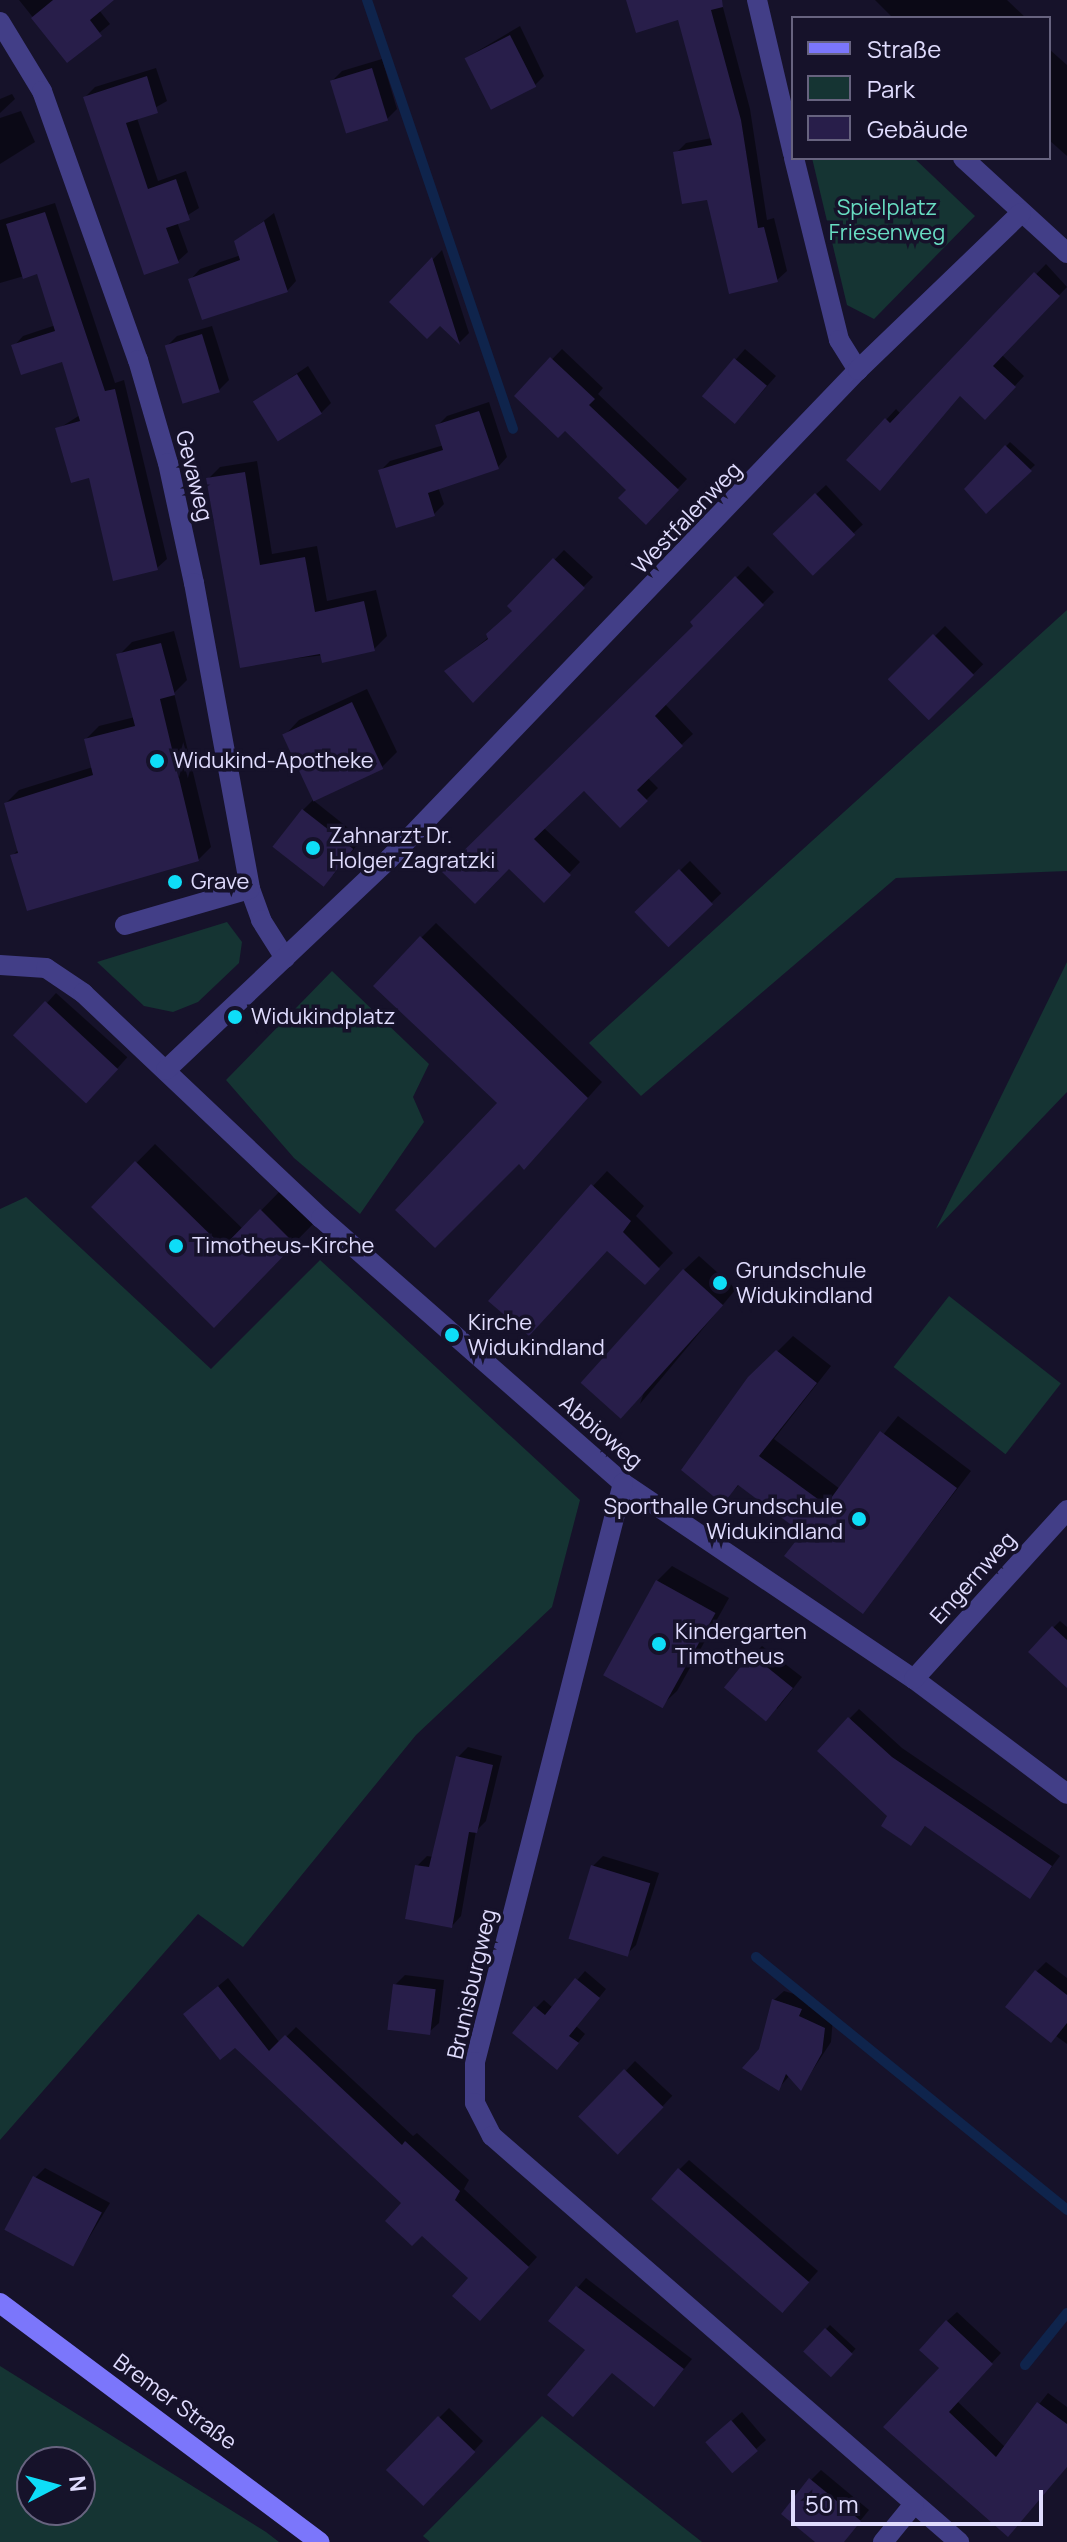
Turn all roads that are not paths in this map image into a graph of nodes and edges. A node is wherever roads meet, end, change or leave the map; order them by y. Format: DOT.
graph roads {
  1 [pos="757,0"];
  2 [pos="0,22"];
  3 [pos="785,84"];
  4 [pos="791,132"];
  5 [pos="795,160"];
  6 [pos="965,160"];
  7 [pos="1021,213"];
  8 [pos="1067,253"];
  9 [pos="858,370"];
  10 [pos="250,889"];
  11 [pos="125,925"];
  12 [pos="285,958"];
  13 [pos="0,965"];
  14 [pos="166,1070"];
  15 [pos="623,1483"];
  16 [pos="1067,1510"];
  17 [pos="914,1679"];
  18 [pos="1067,1794"];
  19 [pos="0,2303"];
  20 [pos="914,2504"];
  21 [pos="319,2542"];
  22 [pos="883,2542"];
  23 [pos="959,2542"];
  1 -- 3 [label="street"];
  2 -- 10 [label="street, Gevaweg"];
  3 -- 4 [label="street"];
  5 -- 9 [label="street"];
  6 -- 7 [label="street"];
  7 -- 8 [label="street"];
  7 -- 9 [label="street, Westfalenweg"];
  9 -- 12 [label="street, Westfalenweg"];
  10 -- 11 [label="street"];
  10 -- 12 [label="street, Gevaweg"];
  12 -- 14 [label="street"];
  13 -- 14 [label="street"];
  14 -- 15 [label="street, Abbioweg"];
  15 -- 17 [label="street, Abbioweg"];
  15 -- 20 [label="street, Brunisburgweg"];
  16 -- 17 [label="street, Engernweg"];
  17 -- 18 [label="street, Abbioweg"];
  19 -- 21 [label="main road, Bremer Straße"];
  20 -- 22 [label="street"];
  20 -- 23 [label="street, Brunisburgweg"];
}
